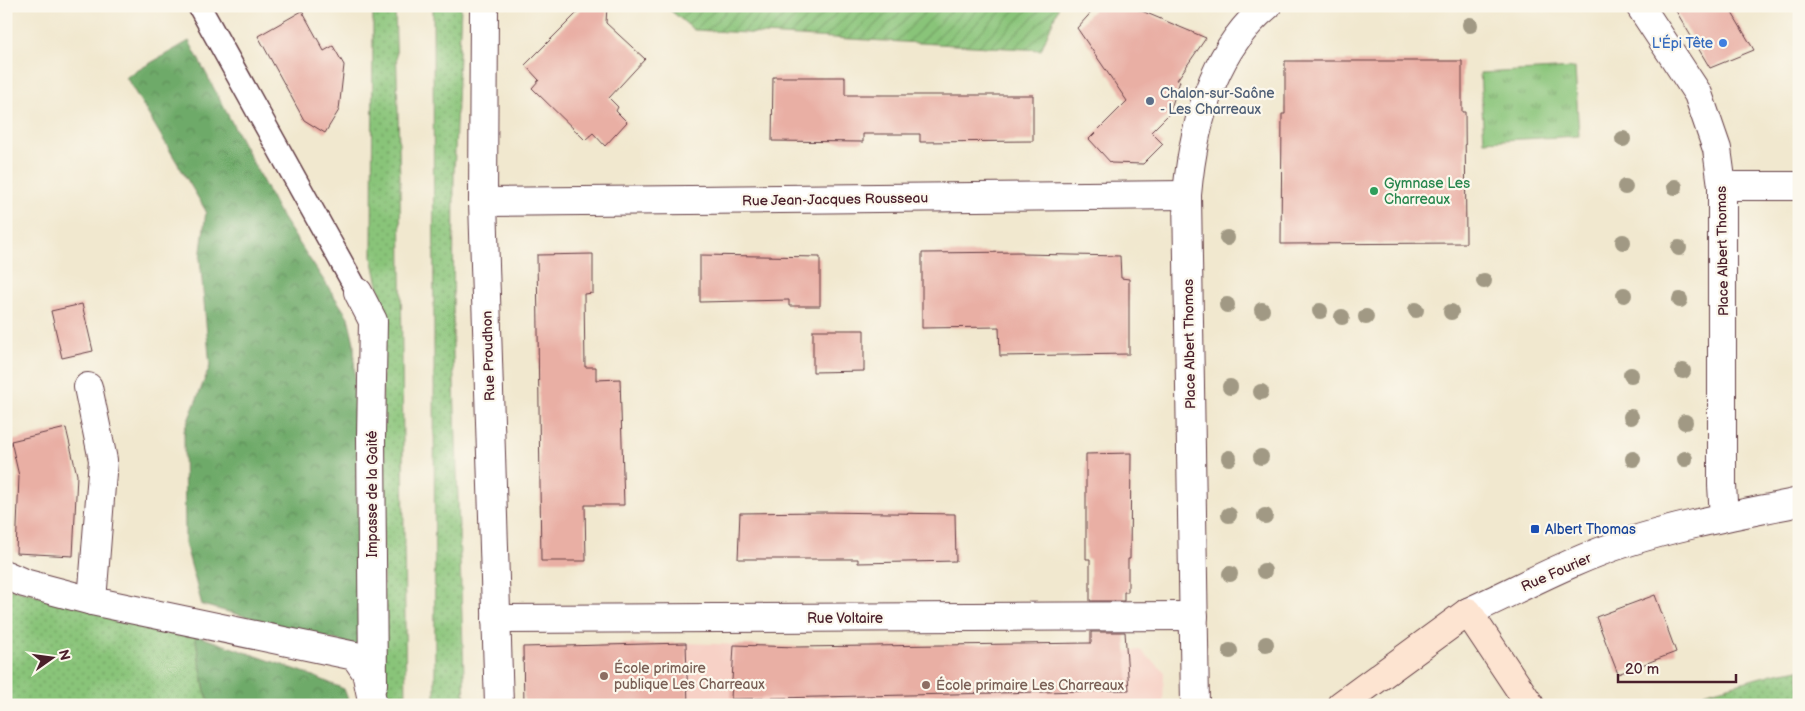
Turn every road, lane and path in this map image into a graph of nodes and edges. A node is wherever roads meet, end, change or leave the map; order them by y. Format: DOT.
graph roads {
  1 [pos="199,6"];
  2 [pos="484,6"];
  3 [pos="1640,6"];
  4 [pos="1266,7"];
  5 [pos="1722,186"];
  6 [pos="1799,186"];
  7 [pos="1187,195"];
  8 [pos="483,202"];
  9 [pos="358,292"];
  10 [pos="88,387"];
  11 [pos="1799,502"];
  12 [pos="1724,517"];
  13 [pos="6,575"];
  14 [pos="92,601"];
  15 [pos="1468,612"];
  16 [pos="1194,616"];
  17 [pos="496,620"];
  18 [pos="373,702"];
  19 [pos="499,705"];
  20 [pos="1195,705"];
  21 [pos="1341,705"];
  22 [pos="1530,705"];
  1 -- 9 [label="lane"];
  2 -- 8 [label="street, Rue Proudhon"];
  3 -- 5 [label="street, Place Albert Thomas"];
  4 -- 7 [label="street, Place Albert Thomas"];
  5 -- 6 [label="street"];
  5 -- 12 [label="street, Place Albert Thomas"];
  7 -- 8 [label="street, Rue Jean-Jacques Rousseau"];
  7 -- 16 [label="street, Place Albert Thomas"];
  8 -- 17 [label="street, Rue Proudhon"];
  9 -- 18 [label="street, Impasse de la Gaité"];
  10 -- 14 [label="street"];
  11 -- 12 [label="street, Rue Fourier"];
  12 -- 15 [label="street, Rue Fourier"];
  13 -- 14 [label="street, Impasse de la Gaité"];
  14 -- 18 [label="street, Impasse de la Gaité"];
  15 -- 21 [label="main road, Rue Fourier"];
  15 -- 22 [label="main road"];
  16 -- 17 [label="street, Rue Voltaire"];
  16 -- 20 [label="street, Place Albert Thomas"];
  17 -- 19 [label="street, Rue Proudhon"];
}
